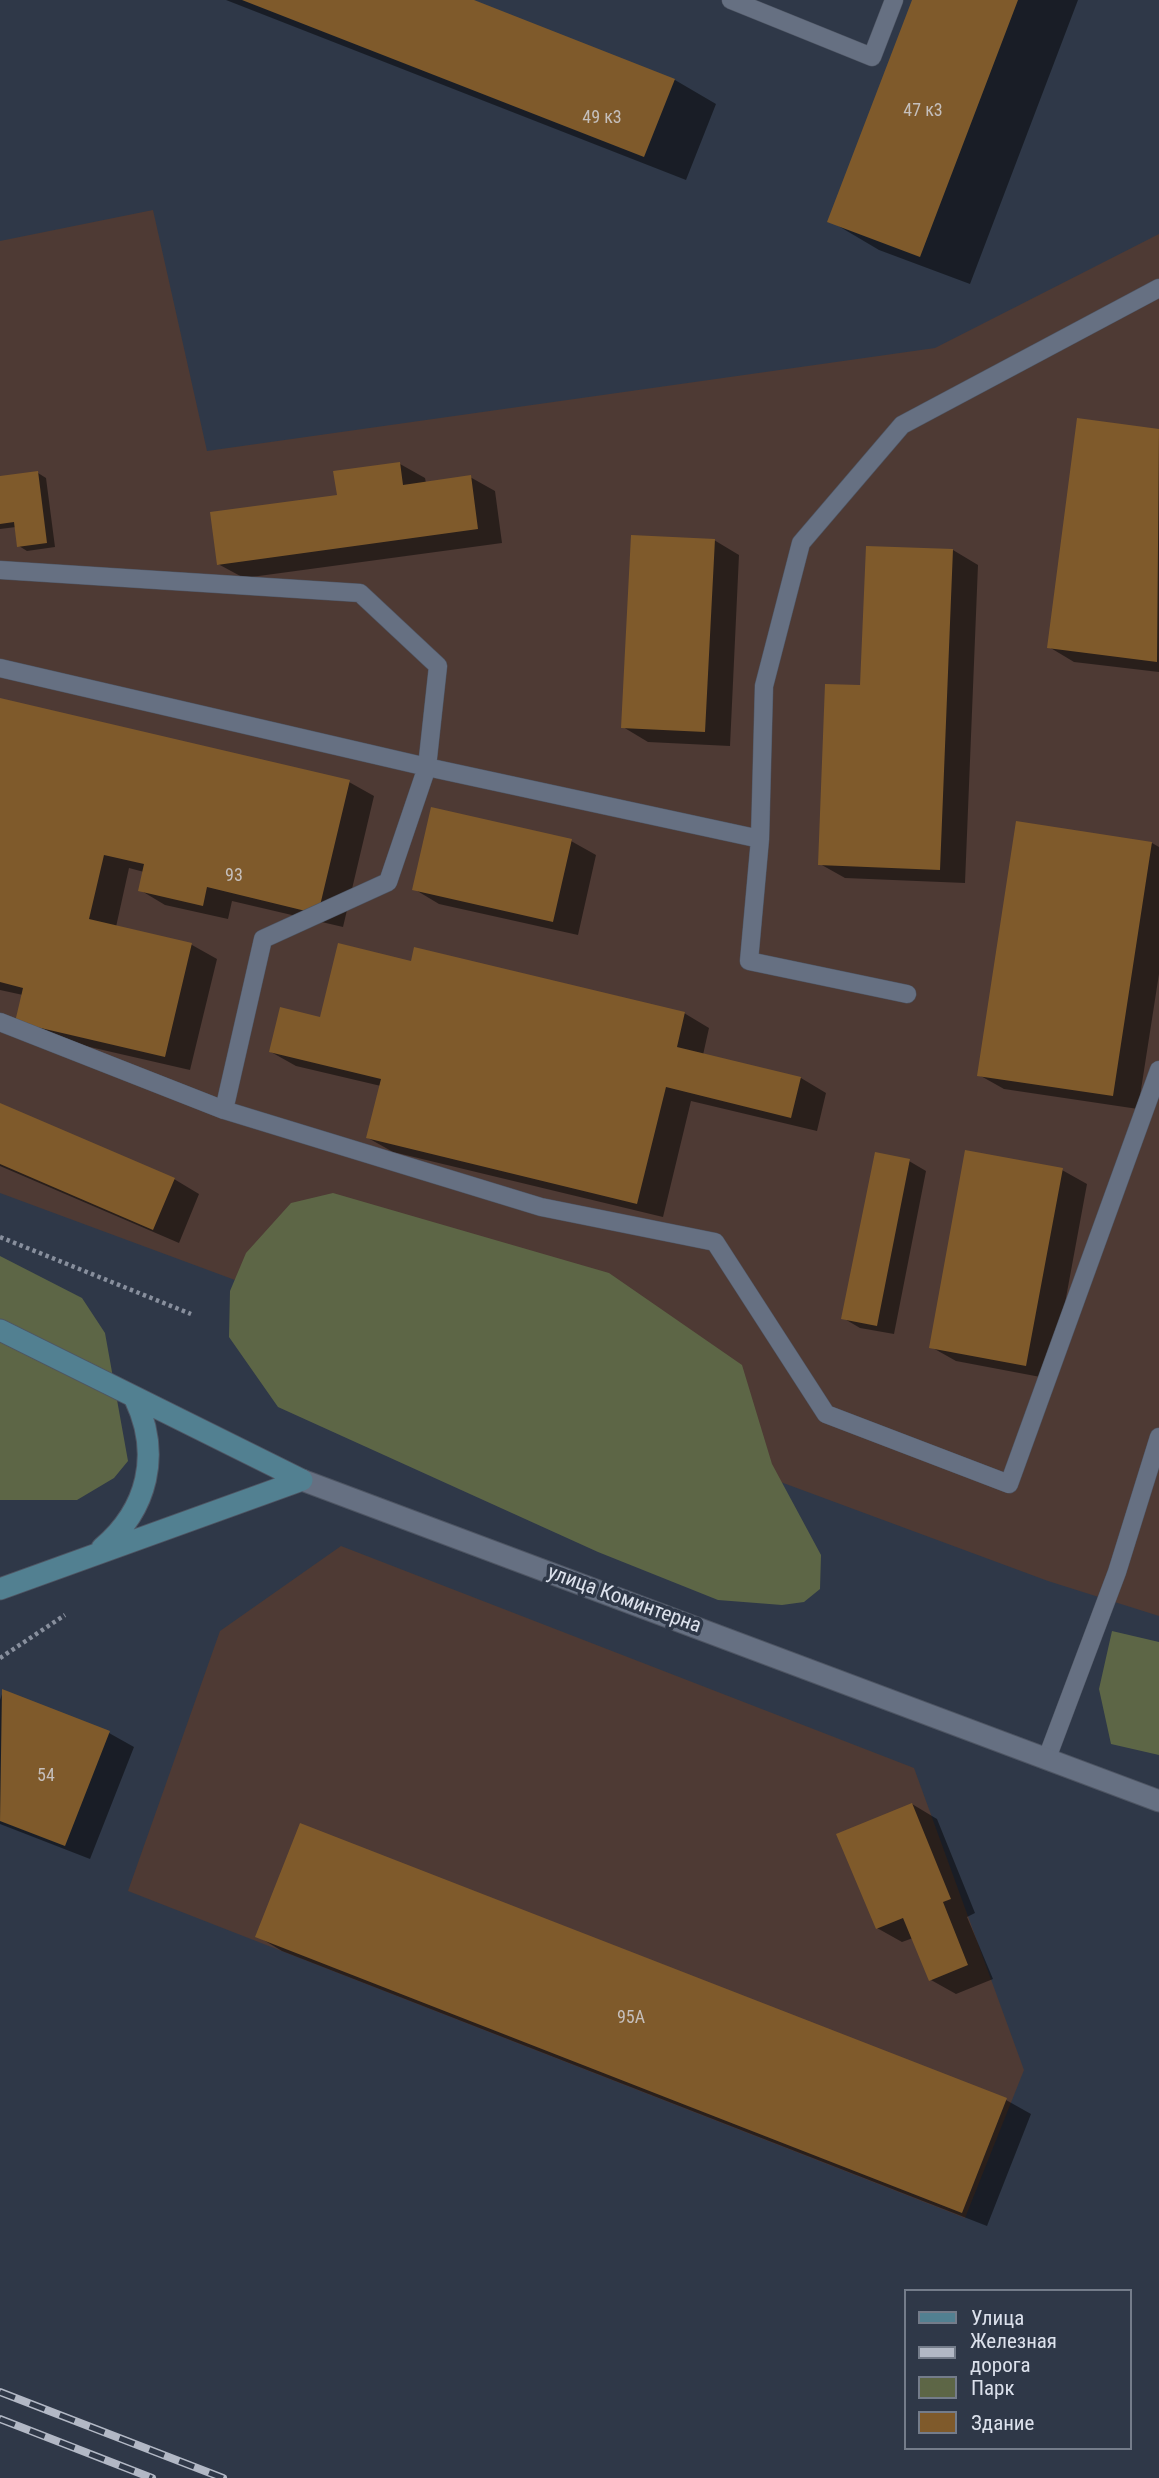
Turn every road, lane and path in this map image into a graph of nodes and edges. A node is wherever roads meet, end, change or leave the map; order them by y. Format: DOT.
graph roads {
  1 [pos="731,0"];
  2 [pos="894,0"];
  3 [pos="1159,288"];
  4 [pos="0,570"];
  5 [pos="0,668"];
  6 [pos="427,767"];
  7 [pos="760,839"];
  8 [pos="907,994"];
  9 [pos="0,1022"];
  10 [pos="1159,1070"];
  11 [pos="223,1110"];
  12 [pos="0,1237"];
  13 [pos="191,1314"];
  14 [pos="0,1330"];
  15 [pos="135,1399"];
  16 [pos="1159,1437"];
  17 [pos="302,1480"];
  18 [pos="88,1557"];
  19 [pos="0,1589"];
  20 [pos="65,1615"];
  21 [pos="0,1658"];
  22 [pos="1047,1758"];
  23 [pos="1159,1801"];
  1 -- 2 [label="lane"];
  3 -- 7 [label="lane"];
  4 -- 6 [label="lane"];
  5 -- 6 [label="lane"];
  6 -- 7 [label="lane"];
  6 -- 11 [label="lane"];
  7 -- 8 [label="lane"];
  9 -- 11 [label="lane"];
  10 -- 11 [label="lane"];
  12 -- 13 [label="path"];
  14 -- 15 [label="street"];
  15 -- 17 [label="street"];
  15 -- 18 [label="street"];
  16 -- 22 [label="lane"];
  17 -- 18 [label="street"];
  17 -- 22 [label="street, улица Коминтерна"];
  18 -- 19 [label="street"];
  20 -- 21 [label="path"];
  22 -- 23 [label="street, улица Коминтерна"];
}
